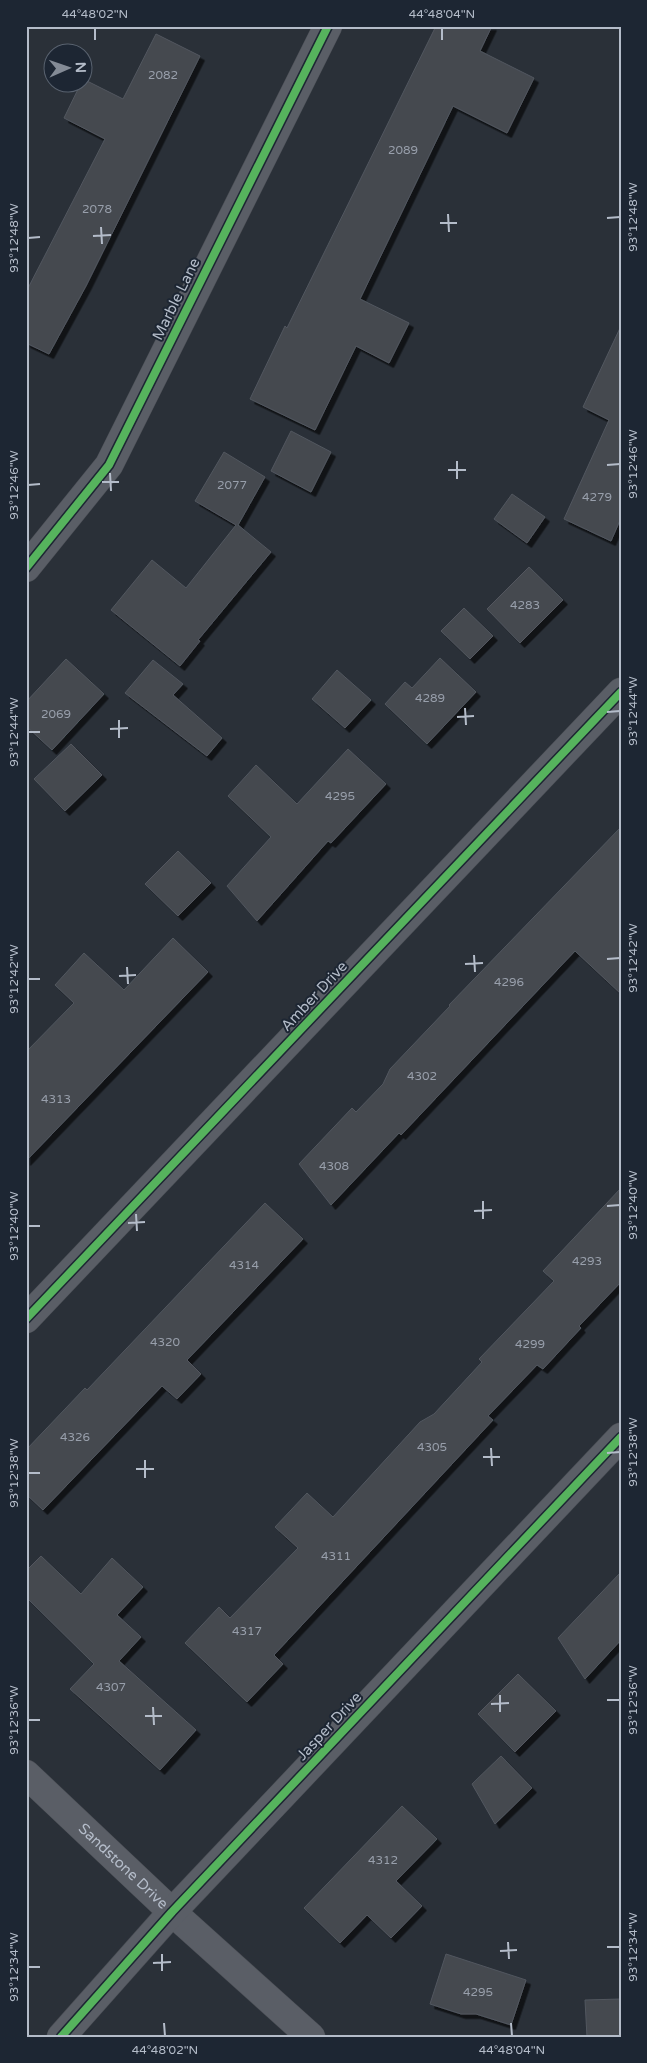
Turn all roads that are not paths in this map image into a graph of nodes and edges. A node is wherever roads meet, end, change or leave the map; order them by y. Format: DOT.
graph roads {
  1 [pos="328,26"];
  2 [pos="26,568"];
  3 [pos="621,692"];
  4 [pos="26,1319"];
  5 [pos="621,1437"];
  6 [pos="26,1774"];
  7 [pos="172,1912"];
  8 [pos="61,2037"];
  9 [pos="311,2037"];
  1 -- 2 [label="street, Marble Lane"];
  3 -- 4 [label="street, Amber Drive"];
  5 -- 7 [label="street, Jasper Drive"];
  6 -- 7 [label="street, Sandstone Drive"];
  7 -- 8 [label="street, Jasper Drive"];
  7 -- 9 [label="street, Sandstone Drive"];
}
